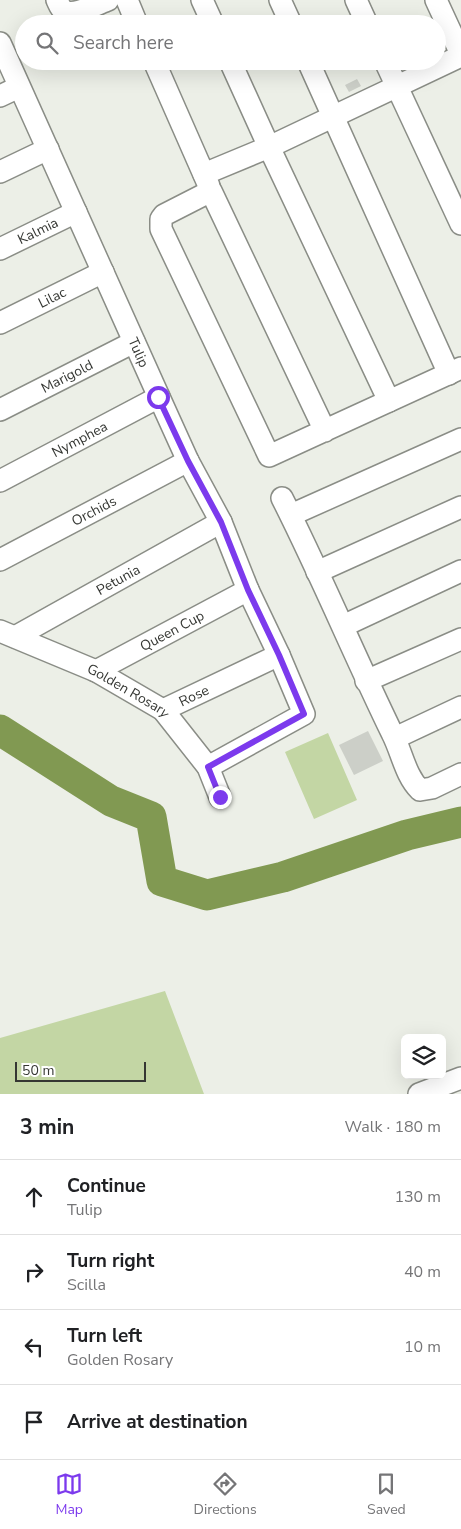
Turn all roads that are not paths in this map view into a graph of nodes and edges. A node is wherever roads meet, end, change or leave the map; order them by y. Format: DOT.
graph roads {
  1 [pos="57,0"];
  2 [pos="108,0"];
  3 [pos="127,0"];
  4 [pos="202,0"];
  5 [pos="280,0"];
  6 [pos="356,0"];
  7 [pos="436,0"];
  8 [pos="133,15"];
  9 [pos="209,15"];
  10 [pos="287,15"];
  11 [pos="363,15"];
  12 [pos="443,15"];
  13 [pos="446,22"];
  14 [pos="0,43"];
  15 [pos="461,55"];
  16 [pos="446,62"];
  17 [pos="158,70"];
  18 [pos="234,70"];
  19 [pos="312,70"];
  20 [pos="389,70"];
  21 [pos="430,70"];
  22 [pos="396,86"];
  23 [pos="20,87"];
  24 [pos="0,96"];
  25 [pos="333,116"];
  26 [pos="269,147"];
  27 [pos="48,149"];
  28 [pos="0,172"];
  29 [pos="207,183"];
  30 [pos="76,212"];
  31 [pos="461,224"];
  32 [pos="0,249"];
  33 [pos="103,272"];
  34 [pos="0,323"];
  35 [pos="134,342"];
  36 [pos="455,371"];
  37 [pos="158,397"];
  38 [pos="389,401"];
  39 [pos="0,410"];
  40 [pos="325,431"];
  41 [pos="461,439"];
  42 [pos="188,461"];
  43 [pos="0,482"];
  44 [pos="461,507"];
  45 [pos="221,522"];
  46 [pos="0,560"];
  47 [pos="461,571"];
  48 [pos="317,572"];
  49 [pos="248,590"];
  50 [pos="343,626"];
  51 [pos="7,634"];
  52 [pos="461,639"];
  53 [pos="279,655"];
  54 [pos="96,671"];
  55 [pos="366,681"];
  56 [pos="461,707"];
  57 [pos="163,710"];
  58 [pos="395,738"];
  59 [pos="208,767"];
  60 [pos="461,774"];
  61 [pos="220,797"];
  62 [pos="461,1078"];
  63 [pos="419,1094"];
  1 -- 2 [label="street"];
  3 -- 8 [label="street"];
  4 -- 9 [label="street"];
  5 -- 10 [label="street"];
  6 -- 11 [label="street"];
  7 -- 12 [label="street"];
  13 -- 15 [label="street"];
  14 -- 23 [label="street, Tulip"];
  15 -- 16 [label="street"];
  17 -- 29 [label="street"];
  18 -- 26 [label="street"];
  19 -- 25 [label="street"];
  20 -- 22 [label="street"];
  21 -- 22 [label="street"];
  22 -- 25 [label="street"];
  22 -- 31 [label="street"];
  23 -- 24 [label="street"];
  23 -- 27 [label="street, Tulip"];
  25 -- 26 [label="street"];
  25 -- 36 [label="street"];
  26 -- 29 [label="street"];
  26 -- 38 [label="street"];
  27 -- 28 [label="street"];
  27 -- 30 [label="street, Tulip"];
  29 -- 40 [label="street"];
  29 -- 40 [label="street"];
  30 -- 32 [label="street, Kalmia"];
  30 -- 33 [label="street, Tulip"];
  33 -- 34 [label="street, Lilac"];
  33 -- 35 [label="street, Tulip"];
  35 -- 37 [label="street, Tulip"];
  35 -- 39 [label="street, Marigold"];
  36 -- 38 [label="street"];
  37 -- 42 [label="street, Tulip"];
  37 -- 43 [label="street, Nymphea"];
  38 -- 40 [label="street"];
  41 -- 48 [label="street"];
  42 -- 45 [label="street, Tulip"];
  42 -- 46 [label="street, Orchids"];
  44 -- 48 [label="street"];
  45 -- 49 [label="street, Tulip"];
  45 -- 51 [label="street, Petunia"];
  47 -- 50 [label="street"];
  48 -- 50 [label="street"];
  49 -- 53 [label="street, Tulip"];
  49 -- 54 [label="street, Queen Cup"];
  50 -- 55 [label="street"];
  51 -- 54 [label="street, Golden Rosary"];
  52 -- 55 [label="street"];
  53 -- 57 [label="street, Rose"];
  53 -- 59 [label="street, Tulip"];
  54 -- 57 [label="street, Golden Rosary"];
  55 -- 58 [label="street"];
  56 -- 58 [label="street"];
  57 -- 59 [label="street, Golden Rosary"];
  58 -- 60 [label="street"];
  59 -- 61 [label="street, Golden Rosary"];
  62 -- 63 [label="street"];
}
